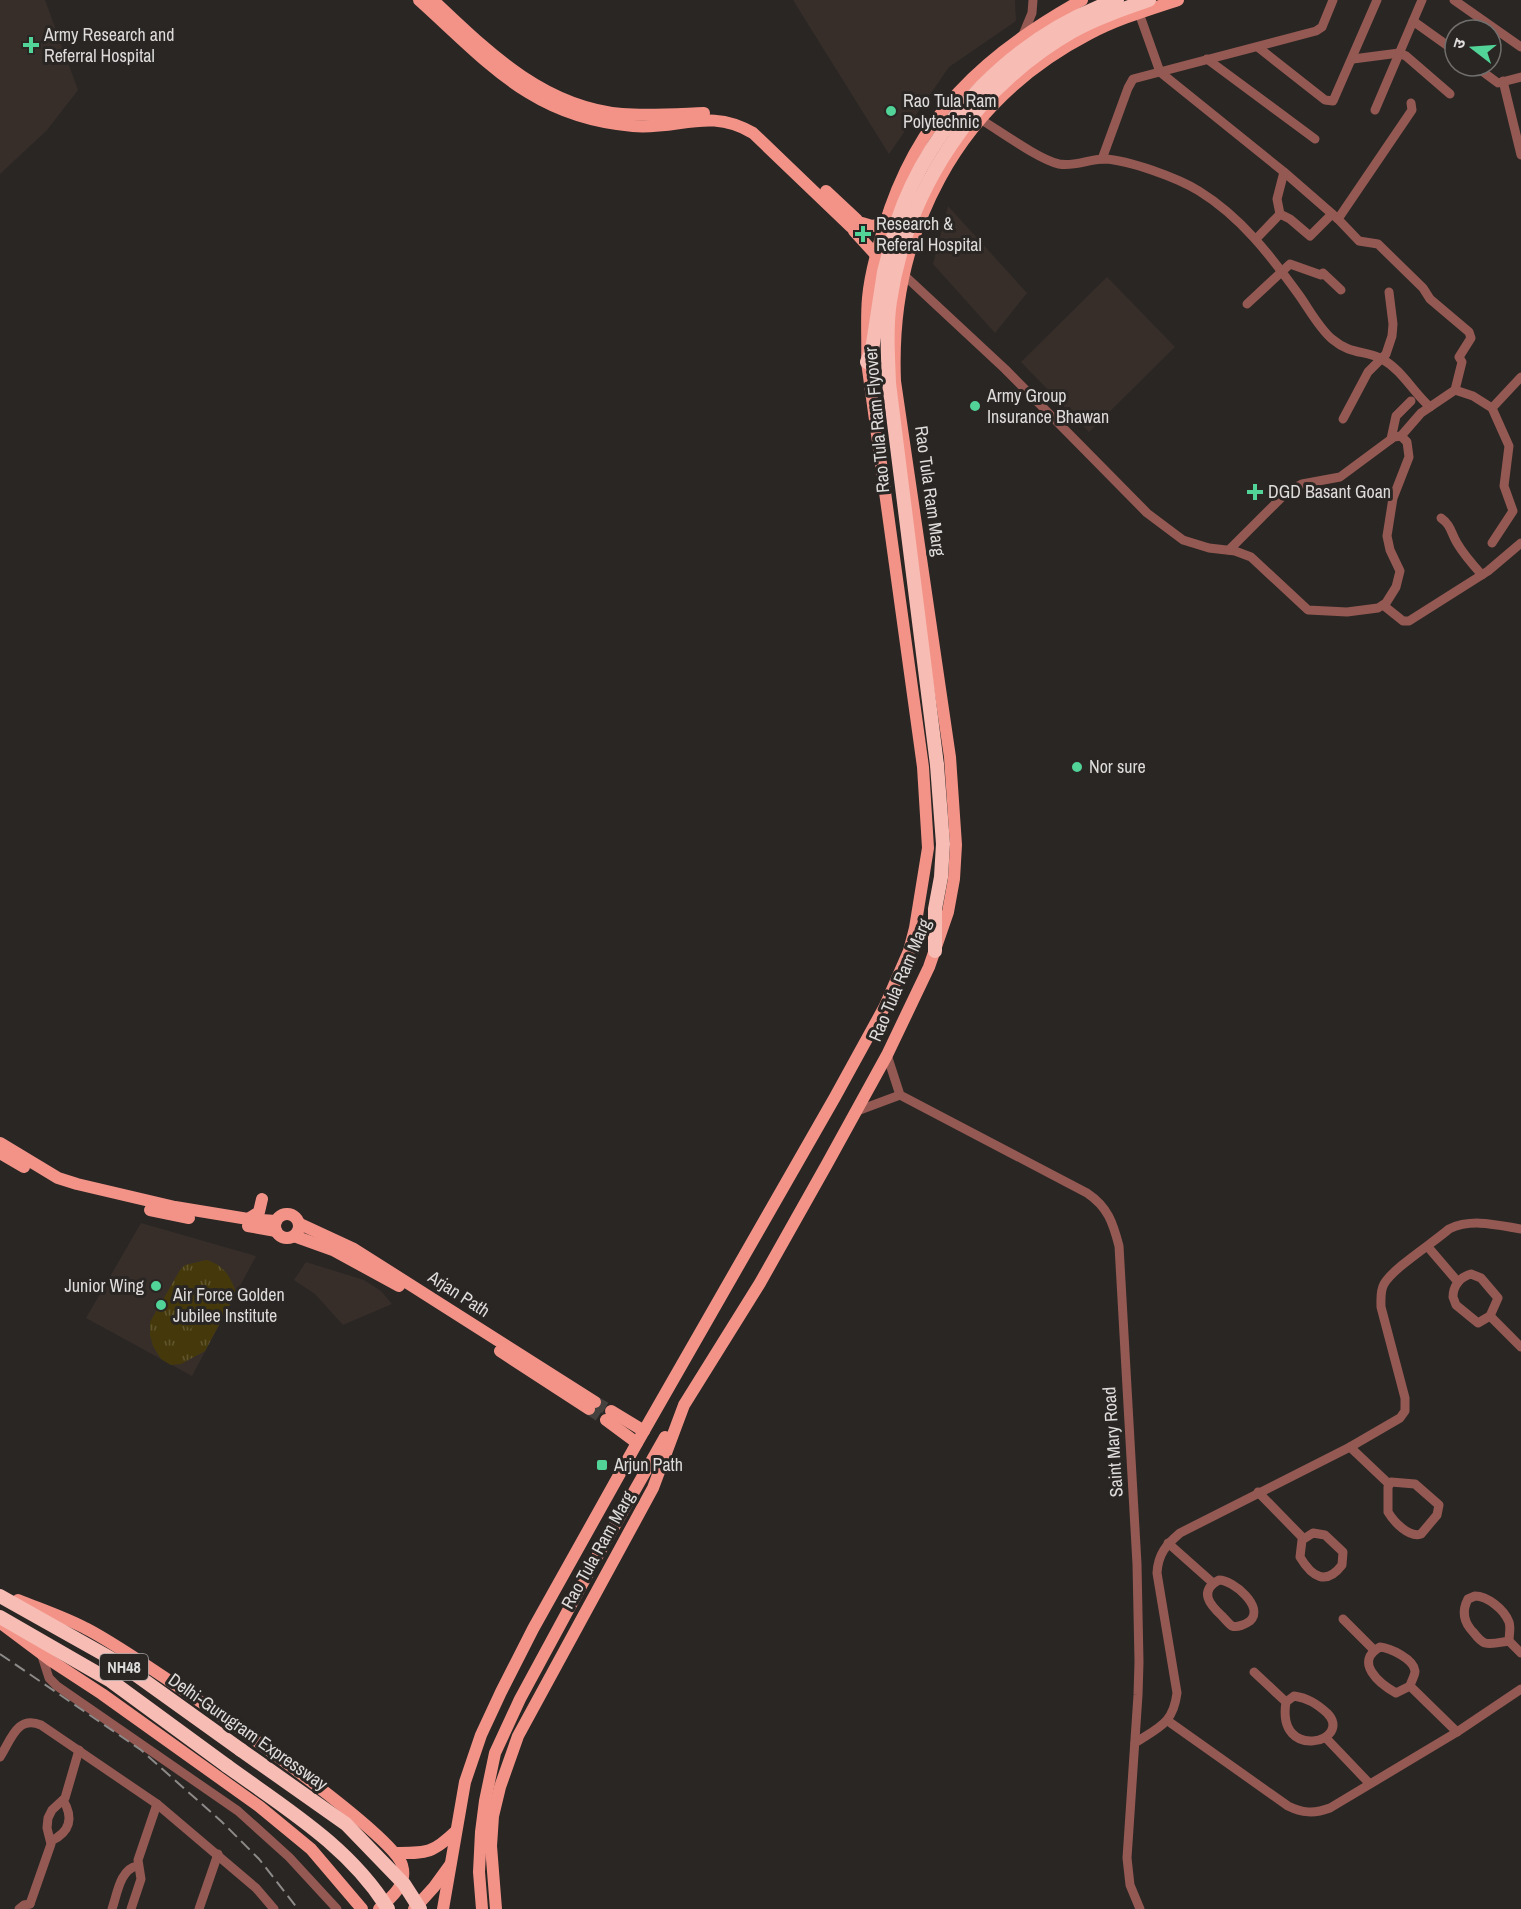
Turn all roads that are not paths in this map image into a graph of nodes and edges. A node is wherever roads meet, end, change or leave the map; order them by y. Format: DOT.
graph roads {
  1 [pos="419,0"];
  2 [pos="433,0"];
  3 [pos="1033,0"];
  4 [pos="1082,0"];
  5 [pos="1117,0"];
  6 [pos="1149,0"];
  7 [pos="1178,0"];
  8 [pos="1332,0"];
  9 [pos="1377,0"];
  10 [pos="1422,0"];
  11 [pos="1454,0"];
  12 [pos="1139,13"];
  13 [pos="1413,21"];
  14 [pos="1034,30"];
  15 [pos="1021,39"];
  16 [pos="1443,42"];
  17 [pos="1521,47"];
  18 [pos="1259,48"];
  19 [pos="1399,52"];
  20 [pos="1051,57"];
  21 [pos="1207,59"];
  22 [pos="1353,59"];
  23 [pos="1160,72"];
  24 [pos="975,74"];
  25 [pos="1521,77"];
  26 [pos="1491,78"];
  27 [pos="1503,81"];
  28 [pos="1450,94"];
  29 [pos="995,103"];
  30 [pos="1411,103"];
  31 [pos="1375,110"];
  32 [pos="714,117"];
  33 [pos="980,119"];
  34 [pos="1315,139"];
  35 [pos="1521,155"];
  36 [pos="1102,159"];
  37 [pos="1284,172"];
  38 [pos="1280,214"];
  39 [pos="1335,217"];
  40 [pos="885,223"];
  41 [pos="856,225"];
  42 [pos="1256,239"];
  43 [pos="876,255"];
  44 [pos="1282,271"];
  45 [pos="904,276"];
  46 [pos="1341,290"];
  47 [pos="1389,292"];
  48 [pos="1247,304"];
  49 [pos="1381,359"];
  50 [pos="867,362"];
  51 [pos="1521,378"];
  52 [pos="1455,390"];
  53 [pos="1411,401"];
  54 [pos="1430,407"];
  55 [pos="1492,408"];
  56 [pos="1343,419"];
  57 [pos="1401,436"];
  58 [pos="1391,439"];
  59 [pos="1441,518"];
  60 [pos="1492,543"];
  61 [pos="1521,543"];
  62 [pos="1229,550"];
  63 [pos="1482,575"];
  64 [pos="1383,605"];
  65 [pos="935,951"];
  66 [pos="887,1055"];
  67 [pos="900,1095"];
  68 [pos="857,1111"];
  69 [pos="0,1143"];
  70 [pos="0,1153"];
  71 [pos="262,1199"];
  72 [pos="248,1219"];
  73 [pos="300,1224"];
  74 [pos="276,1226"];
  75 [pos="1521,1229"];
  76 [pos="294,1236"];
  77 [pos="1428,1247"];
  78 [pos="1458,1282"];
  79 [pos="1490,1316"];
  80 [pos="1521,1347"];
  81 [pos="684,1405"];
  82 [pos="644,1431"];
  83 [pos="638,1443"];
  84 [pos="1350,1447"];
  85 [pos="1389,1484"];
  86 [pos="1258,1492"];
  87 [pos="1303,1538"];
  88 [pos="1168,1543"];
  89 [pos="1213,1583"];
  90 [pos="0,1594"];
  91 [pos="0,1617"];
  92 [pos="1343,1619"];
  93 [pos="0,1622"];
  94 [pos="1509,1641"];
  95 [pos="1374,1650"];
  96 [pos="41,1653"];
  97 [pos="1521,1653"];
  98 [pos="1254,1672"];
  99 [pos="1410,1686"];
  100 [pos="1521,1689"];
  101 [pos="1286,1702"];
  102 [pos="1168,1721"];
  103 [pos="1457,1732"];
  104 [pos="1326,1738"];
  105 [pos="1135,1743"];
  106 [pos="79,1750"];
  107 [pos="0,1757"];
  108 [pos="1369,1783"];
  109 [pos="63,1800"];
  110 [pos="157,1804"];
  111 [pos="456,1832"];
  112 [pos="51,1841"];
  113 [pos="395,1853"];
  114 [pos="218,1854"];
  115 [pos="452,1862"];
  116 [pos="137,1866"];
  117 [pos="33,1907"];
  118 [pos="19,1909"];
  119 [pos="112,1909"];
  120 [pos="131,1909"];
  121 [pos="199,1909"];
  122 [pos="274,1909"];
  123 [pos="337,1909"];
  124 [pos="362,1909"];
  125 [pos="379,1909"];
  126 [pos="388,1909"];
  127 [pos="414,1909"];
  128 [pos="420,1909"];
  129 [pos="443,1909"];
  130 [pos="482,1909"];
  131 [pos="496,1909"];
  132 [pos="1140,1909"];
  1 -- 32 [label="main road"];
  2 -- 32 [label="main road"];
  3 -- 15 [label="street"];
  4 -- 14 [label="main road, Rao Tula Ram Marg"];
  5 -- 50 [label="highway, Rao Tula Ram Flyover, bridge"];
  6 -- 65 [label="highway, Rao Tula Ram Flyover, bridge"];
  7 -- 12 [label="main road, Rao Tula Ram Marg"];
  8 -- 18 [label="street"];
  9 -- 22 [label="street"];
  10 -- 13 [label="street"];
  11 -- 17 [label="street"];
  12 -- 20 [label="main road, Rao Tula Ram Marg"];
  12 -- 23 [label="street"];
  13 -- 16 [label="street"];
  13 -- 19 [label="street"];
  14 -- 15 [label="main road, Rao Tula Ram Marg"];
  14 -- 20 [label="main road"];
  15 -- 24 [label="main road, Rao Tula Ram Marg"];
  18 -- 21 [label="street"];
  18 -- 22 [label="street"];
  19 -- 22 [label="street"];
  19 -- 28 [label="street"];
  19 -- 31 [label="street"];
  20 -- 29 [label="main road, Rao Tula Ram Marg"];
  21 -- 23 [label="street"];
  21 -- 34 [label="street"];
  23 -- 36 [label="street"];
  23 -- 37 [label="street"];
  24 -- 29 [label="main road"];
  24 -- 40 [label="main road, Rao Tula Ram Marg"];
  25 -- 27 [label="street"];
  26 -- 27 [label="street"];
  27 -- 35 [label="street"];
  29 -- 33 [label="main road, Rao Tula Ram Marg"];
  30 -- 39 [label="street"];
  32 -- 41 [label="main road"];
  33 -- 36 [label="street"];
  33 -- 45 [label="main road, Rao Tula Ram Marg"];
  36 -- 42 [label="street"];
  37 -- 38 [label="street"];
  37 -- 39 [label="street"];
  38 -- 39 [label="street"];
  38 -- 42 [label="street"];
  39 -- 52 [label="street"];
  40 -- 41 [label="main road"];
  40 -- 43 [label="main road, Rao Tula Ram Marg"];
  41 -- 43 [label="main road"];
  42 -- 44 [label="street"];
  43 -- 50 [label="main road, Rao Tula Ram Marg"];
  44 -- 46 [label="street"];
  44 -- 48 [label="street"];
  44 -- 49 [label="street"];
  45 -- 62 [label="street"];
  45 -- 65 [label="main road, Rao Tula Ram Marg"];
  47 -- 49 [label="street"];
  49 -- 54 [label="street"];
  49 -- 56 [label="street"];
  50 -- 82 [label="main road, Rao Tula Ram Marg"];
  51 -- 55 [label="street"];
  52 -- 54 [label="street"];
  52 -- 55 [label="street"];
  53 -- 58 [label="street"];
  54 -- 57 [label="street"];
  55 -- 60 [label="street"];
  57 -- 58 [label="street"];
  57 -- 64 [label="street"];
  58 -- 62 [label="street"];
  59 -- 63 [label="street"];
  61 -- 63 [label="street"];
  62 -- 64 [label="street"];
  63 -- 64 [label="street"];
  65 -- 66 [label="main road, Rao Tula Ram Marg"];
  66 -- 67 [label="street"];
  66 -- 68 [label="main road, Rao Tula Ram Marg"];
  67 -- 68 [label="street"];
  67 -- 105 [label="street, Saint Mary Road"];
  68 -- 81 [label="main road, Rao Tula Ram Marg"];
  69 -- 72 [label="main road"];
  70 -- 74 [label="main road"];
  71 -- 72 [label="main road"];
  72 -- 74 [label="main road"];
  73 -- 74 [label="main road"];
  73 -- 76 [label="main road"];
  73 -- 76 [label="main road, Arjan Path"];
  74 -- 76 [label="main road"];
  75 -- 77 [label="street"];
  77 -- 78 [label="street"];
  77 -- 84 [label="street"];
  78 -- 79 [label="street"];
  78 -- 79 [label="street"];
  79 -- 80 [label="street"];
  81 -- 130 [label="main road"];
  81 -- 131 [label="main road, Rao Tula Ram Marg"];
  82 -- 83 [label="main road, Rao Tula Ram Marg"];
  82 -- 83 [label="main road"];
  83 -- 111 [label="main road, Rao Tula Ram Marg"];
  84 -- 85 [label="street"];
  84 -- 86 [label="street"];
  85 -- 85 [label="street"];
  86 -- 87 [label="street"];
  86 -- 88 [label="street"];
  87 -- 87 [label="street"];
  88 -- 89 [label="street"];
  88 -- 102 [label="street"];
  89 -- 89 [label="street"];
  90 -- 113 [label="main road"];
  90 -- 128 [label="highway, Delhi-Gurugram Expressway / NH48, bridge"];
  91 -- 126 [label="highway, NH48, bridge"];
  92 -- 95 [label="street"];
  93 -- 96 [label="main road"];
  94 -- 94 [label="street"];
  94 -- 97 [label="street"];
  95 -- 99 [label="street"];
  95 -- 99 [label="street"];
  96 -- 123 [label="street"];
  96 -- 124 [label="main road"];
  98 -- 101 [label="street"];
  99 -- 103 [label="street"];
  100 -- 103 [label="street"];
  101 -- 104 [label="street"];
  101 -- 104 [label="street"];
  102 -- 105 [label="street"];
  102 -- 108 [label="street"];
  103 -- 108 [label="street"];
  104 -- 108 [label="street"];
  105 -- 132 [label="street, Saint Mary Road"];
  106 -- 107 [label="street"];
  106 -- 109 [label="street"];
  106 -- 110 [label="street"];
  109 -- 112 [label="street"];
  109 -- 112 [label="street"];
  110 -- 114 [label="street"];
  110 -- 116 [label="street"];
  111 -- 113 [label="main road"];
  111 -- 115 [label="main road, Rao Tula Ram Marg"];
  112 -- 117 [label="street"];
  113 -- 125 [label="main road"];
  114 -- 121 [label="street"];
  114 -- 122 [label="street"];
  115 -- 127 [label="main road"];
  115 -- 129 [label="main road, Rao Tula Ram Marg"];
  116 -- 119 [label="street"];
  116 -- 120 [label="street"];
  117 -- 118 [label="street"];
}
